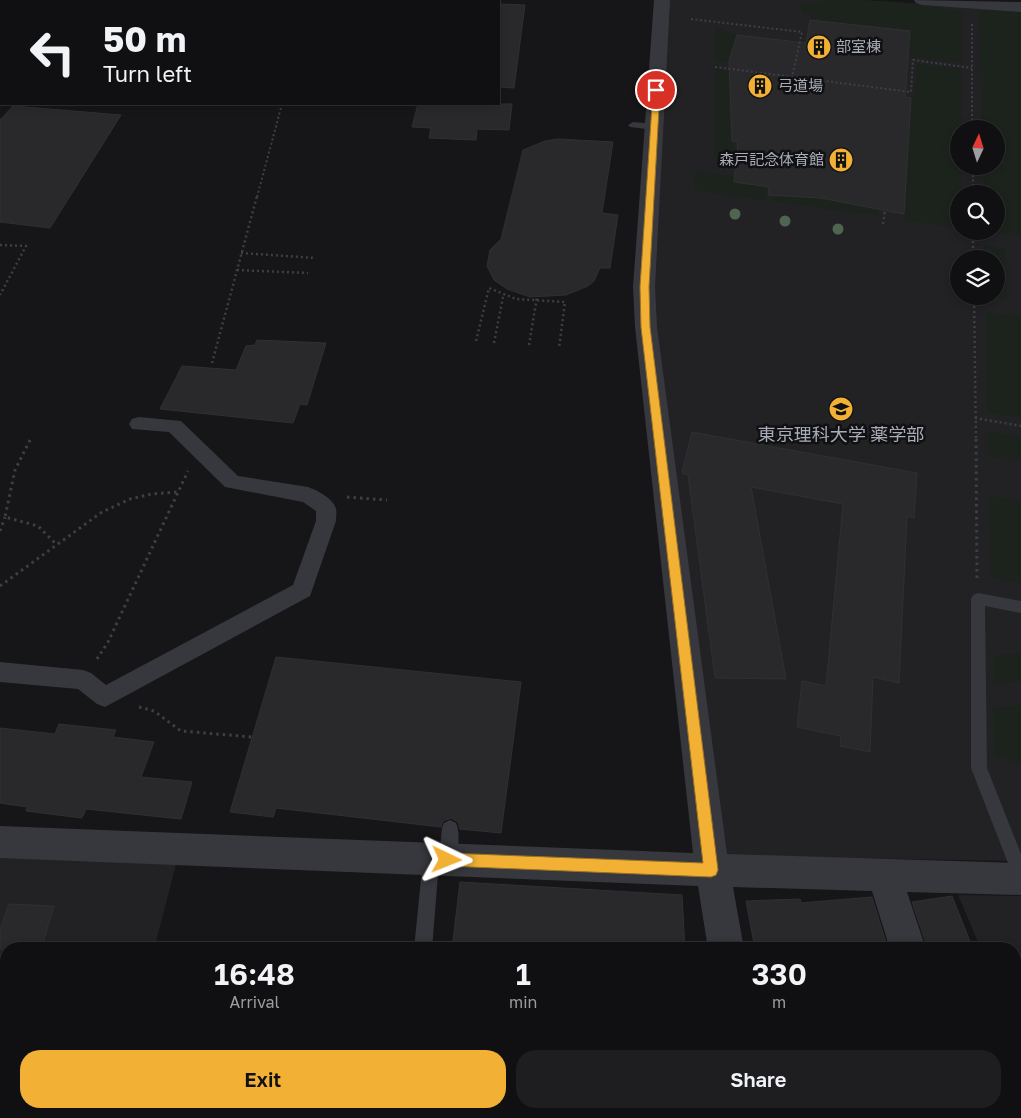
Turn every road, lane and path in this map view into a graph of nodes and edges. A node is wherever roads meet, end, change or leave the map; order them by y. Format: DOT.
graph roads {
  1 [pos="662,0"];
  2 [pos="922,0"];
  3 [pos="972,4"];
  4 [pos="1021,6"];
  5 [pos="692,19"];
  6 [pos="715,67"];
  7 [pos="972,68"];
  8 [pos="792,76"];
  9 [pos="282,105"];
  10 [pos="972,120"];
  11 [pos="885,210"];
  12 [pos="883,224"];
  13 [pos="0,244"];
  14 [pos="241,253"];
  15 [pos="314,258"];
  16 [pos="237,270"];
  17 [pos="308,273"];
  18 [pos="0,295"];
  19 [pos="503,297"];
  20 [pos="536,300"];
  21 [pos="974,305"];
  22 [pos="476,341"];
  23 [pos="494,343"];
  24 [pos="529,345"];
  25 [pos="559,348"];
  26 [pos="212,363"];
  27 [pos="975,418"];
  28 [pos="139,424"];
  29 [pos="1021,426"];
  30 [pos="30,440"];
  31 [pos="199,450"];
  32 [pos="178,492"];
  33 [pos="387,500"];
  34 [pos="317,501"];
  35 [pos="5,517"];
  36 [pos="0,531"];
  37 [pos="56,544"];
  38 [pos="0,586"];
  39 [pos="978,599"];
  40 [pos="1021,607"];
  41 [pos="0,672"];
  42 [pos="83,680"];
  43 [pos="105,697"];
  44 [pos="252,737"];
  45 [pos="450,828"];
  46 [pos="0,842"];
  47 [pos="439,859"];
  48 [pos="711,870"];
  49 [pos="884,875"];
  50 [pos="1021,877"];
  51 [pos="424,942"];
  52 [pos="725,942"];
  53 [pos="906,942"];
  1 -- 48 [label="street"];
  2 -- 3 [label="street"];
  3 -- 4 [label="street"];
  3 -- 7 [label="path"];
  5 -- 8 [label="path"];
  6 -- 8 [label="path"];
  7 -- 8 [label="path"];
  7 -- 10 [label="path"];
  9 -- 14 [label="path"];
  11 -- 12 [label="path"];
  13 -- 18 [label="path"];
  14 -- 15 [label="path"];
  14 -- 16 [label="path"];
  16 -- 17 [label="path"];
  16 -- 26 [label="path"];
  19 -- 20 [label="path"];
  19 -- 22 [label="path"];
  19 -- 23 [label="path"];
  20 -- 24 [label="path"];
  20 -- 25 [label="path"];
  21 -- 27 [label="path"];
  27 -- 29 [label="path"];
  27 -- 39 [label="path"];
  28 -- 31 [label="street"];
  30 -- 35 [label="path"];
  31 -- 32 [label="path"];
  31 -- 34 [label="street"];
  32 -- 37 [label="path"];
  32 -- 42 [label="path"];
  33 -- 34 [label="path"];
  34 -- 43 [label="street"];
  35 -- 36 [label="path"];
  35 -- 37 [label="path"];
  37 -- 38 [label="path"];
  39 -- 40 [label="lane"];
  39 -- 50 [label="lane"];
  41 -- 42 [label="street"];
  42 -- 43 [label="street"];
  43 -- 44 [label="path"];
  45 -- 47 [label="lane"];
  46 -- 47 [label="street"];
  47 -- 48 [label="street"];
  47 -- 51 [label="lane"];
  48 -- 49 [label="street"];
  48 -- 52 [label="street"];
  49 -- 50 [label="street"];
  49 -- 53 [label="street"];
}
